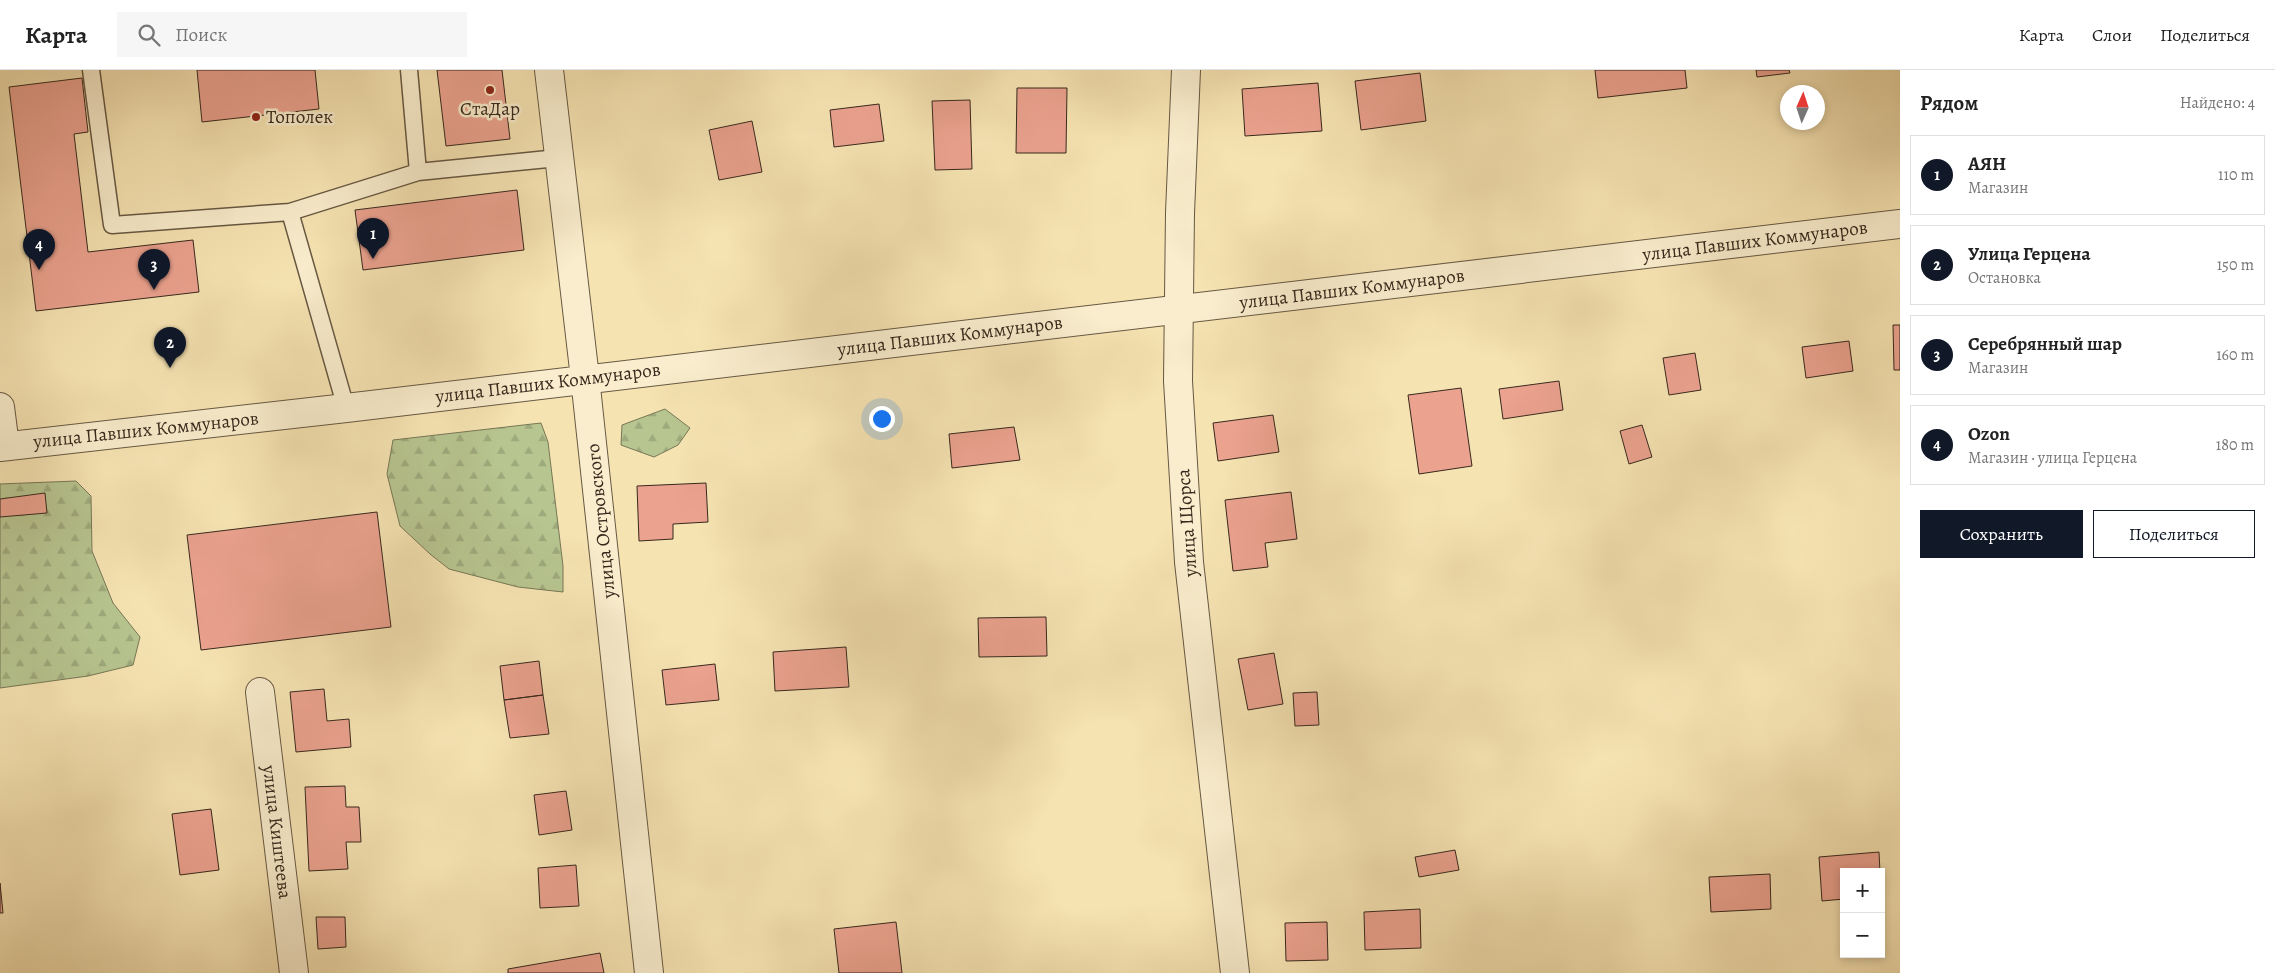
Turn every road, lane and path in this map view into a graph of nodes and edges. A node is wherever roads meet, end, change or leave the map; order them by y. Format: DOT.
graph roads {
  1 [pos="91,70"];
  2 [pos="409,70"];
  3 [pos="1186,70"];
  4 [pos="553,71"];
  5 [pos="558,158"];
  6 [pos="418,172"];
  7 [pos="290,212"];
  8 [pos="1900,224"];
  9 [pos="1179,310"];
  10 [pos="586,378"];
  11 [pos="0,408"];
  12 [pos="346,408"];
  13 [pos="3,446"];
  14 [pos="260,692"];
  15 [pos="294,973"];
  16 [pos="649,973"];
  17 [pos="1235,973"];
  1 -- 7 [label="lane"];
  2 -- 6 [label="lane"];
  3 -- 9 [label="street, улица Щорса"];
  4 -- 5 [label="street, улица Островского"];
  5 -- 6 [label="lane"];
  5 -- 10 [label="street, улица Островского"];
  6 -- 7 [label="lane"];
  7 -- 12 [label="lane"];
  8 -- 9 [label="street, улица Павших Коммунаров"];
  9 -- 10 [label="street, улица Павших Коммунаров"];
  9 -- 17 [label="street, улица Щорса"];
  10 -- 12 [label="street, улица Павших Коммунаров"];
  10 -- 16 [label="street, улица Островского"];
  11 -- 13 [label="street"];
  12 -- 13 [label="street, улица Павших Коммунаров"];
  14 -- 15 [label="street, улица Киштеева"];
}
